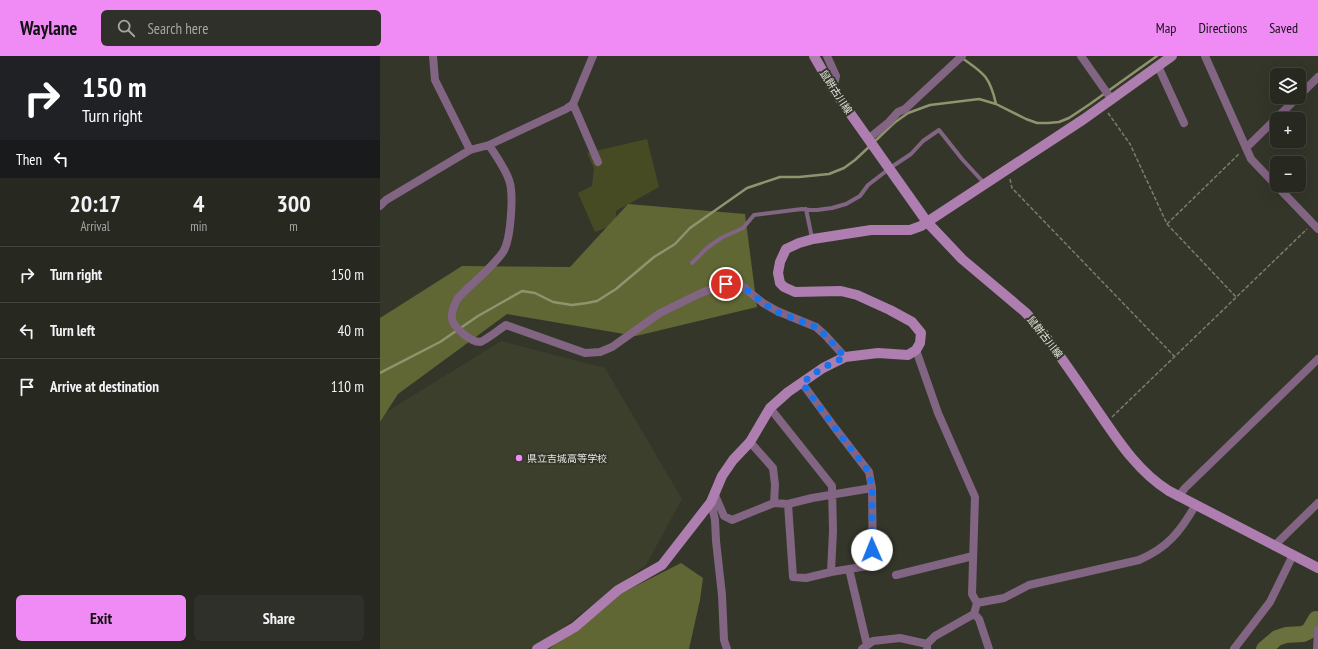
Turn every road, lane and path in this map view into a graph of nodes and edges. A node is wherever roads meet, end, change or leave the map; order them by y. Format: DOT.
graph roads {
  1 [pos="433,56"];
  2 [pos="593,56"];
  3 [pos="814,56"];
  4 [pos="827,56"];
  5 [pos="1081,56"];
  6 [pos="1172,56"];
  7 [pos="1206,56"];
  8 [pos="960,57"];
  9 [pos="1158,66"];
  10 [pos="1318,77"];
  11 [pos="1306,88"];
  12 [pos="833,89"];
  13 [pos="1110,98"];
  14 [pos="573,104"];
  15 [pos="1290,104"];
  16 [pos="1103,106"];
  17 [pos="1184,123"];
  18 [pos="868,139"];
  19 [pos="490,145"];
  20 [pos="1246,148"];
  21 [pos="470,150"];
  22 [pos="598,162"];
  23 [pos="1008,169"];
  24 [pos="887,170"];
  25 [pos="985,184"];
  26 [pos="380,206"];
  27 [pos="806,209"];
  28 [pos="927,222"];
  29 [pos="1167,224"];
  30 [pos="1315,227"];
  31 [pos="812,238"];
  32 [pos="692,263"];
  33 [pos="1237,298"];
  34 [pos="916,350"];
  35 [pos="845,357"];
  36 [pos="1175,357"];
  37 [pos="1318,359"];
  38 [pos="802,383"];
  39 [pos="770,408"];
  40 [pos="1106,423"];
  41 [pos="750,442"];
  42 [pos="872,488"];
  43 [pos="832,495"];
  44 [pos="1178,496"];
  45 [pos="713,498"];
  46 [pos="774,503"];
  47 [pos="1318,503"];
  48 [pos="788,504"];
  49 [pos="1195,506"];
  50 [pos="1274,546"];
  51 [pos="1293,555"];
  52 [pos="974,556"];
  53 [pos="1318,568"];
  54 [pos="849,569"];
  55 [pos="831,572"];
  56 [pos="896,575"];
  57 [pos="977,603"];
  58 [pos="974,614"];
  59 [pos="1318,630"];
  60 [pos="927,646"];
  61 [pos="864,647"];
  62 [pos="537,649"];
  63 [pos="727,649"];
  64 [pos="989,649"];
  65 [pos="1234,649"];
  66 [pos="1317,649"];
  1 -- 21 [label="street"];
  2 -- 14 [label="street"];
  3 -- 12 [label="street, 鼠餅古川線"];
  4 -- 12 [label="street"];
  5 -- 13 [label="street"];
  6 -- 9 [label="street"];
  7 -- 20 [label="street"];
  8 -- 18 [label="street"];
  9 -- 13 [label="street"];
  9 -- 17 [label="street"];
  10 -- 11 [label="street"];
  12 -- 18 [label="street, 鼠餅古川線"];
  13 -- 16 [label="street"];
  14 -- 19 [label="street"];
  14 -- 22 [label="street"];
  15 -- 20 [label="street"];
  16 -- 23 [label="street"];
  16 -- 29 [label="path"];
  18 -- 24 [label="street, 鼠餅古川線"];
  19 -- 21 [label="street"];
  19 -- 35 [label="street"];
  20 -- 29 [label="path"];
  20 -- 30 [label="street"];
  21 -- 26 [label="street"];
  23 -- 25 [label="street"];
  23 -- 36 [label="path"];
  24 -- 25 [label="lane"];
  24 -- 27 [label="lane"];
  24 -- 28 [label="street, 鼠餅古川線"];
  25 -- 28 [label="street"];
  27 -- 31 [label="lane"];
  27 -- 32 [label="lane"];
  28 -- 31 [label="street"];
  28 -- 40 [label="street, 鼠餅古川線"];
  29 -- 33 [label="path"];
  30 -- 33 [label="path"];
  31 -- 34 [label="street"];
  33 -- 36 [label="path"];
  34 -- 35 [label="street"];
  34 -- 52 [label="street"];
  35 -- 38 [label="street"];
  36 -- 40 [label="path"];
  37 -- 44 [label="street"];
  38 -- 39 [label="street"];
  38 -- 42 [label="street"];
  39 -- 41 [label="street"];
  39 -- 43 [label="street"];
  40 -- 44 [label="street, 鼠餅古川線"];
  41 -- 45 [label="street"];
  41 -- 46 [label="street"];
  42 -- 43 [label="street"];
  42 -- 54 [label="street"];
  43 -- 48 [label="street"];
  43 -- 55 [label="street"];
  44 -- 49 [label="street, 鼠餅古川線"];
  45 -- 46 [label="street"];
  45 -- 62 [label="street"];
  45 -- 63 [label="street"];
  46 -- 48 [label="street"];
  47 -- 50 [label="street"];
  48 -- 55 [label="street"];
  49 -- 50 [label="street, 鼠餅古川線"];
  49 -- 57 [label="street"];
  50 -- 51 [label="street, 鼠餅古川線"];
  51 -- 53 [label="street, 鼠餅古川線"];
  51 -- 65 [label="street"];
  52 -- 56 [label="street"];
  52 -- 57 [label="street"];
  54 -- 55 [label="street"];
  54 -- 61 [label="street"];
  57 -- 58 [label="street"];
  58 -- 60 [label="street"];
  58 -- 64 [label="street"];
  59 -- 66 [label="street"];
  60 -- 61 [label="street"];
}
